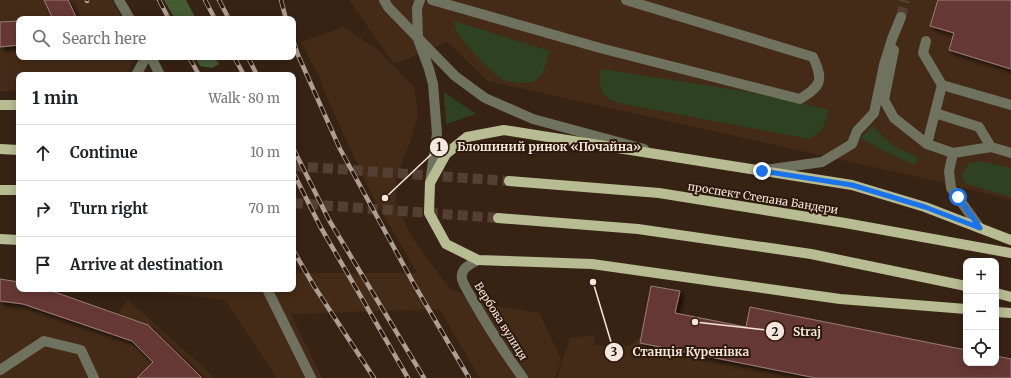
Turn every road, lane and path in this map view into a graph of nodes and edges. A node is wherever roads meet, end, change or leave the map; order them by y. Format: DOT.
graph roads {
  1 [pos="119,0"];
  2 [pos="384,0"];
  3 [pos="420,0"];
  4 [pos="432,0"];
  5 [pos="626,0"];
  6 [pos="128,16"];
  7 [pos="418,39"];
  8 [pos="926,41"];
  9 [pos="144,60"];
  10 [pos="152,60"];
  11 [pos="138,72"];
  12 [pos="158,72"];
  13 [pos="942,85"];
  14 [pos="0,105"];
  15 [pos="16,105"];
  16 [pos="1011,105"];
  17 [pos="935,113"];
  18 [pos="927,144"];
  19 [pos="991,147"];
  20 [pos="0,149"];
  21 [pos="16,150"];
  22 [pos="953,153"];
  23 [pos="1011,153"];
  24 [pos="675,157"];
  25 [pos="762,171"];
  26 [pos="509,181"];
  27 [pos="430,183"];
  28 [pos="0,190"];
  29 [pos="16,190"];
  30 [pos="498,218"];
  31 [pos="980,228"];
  32 [pos="0,239"];
  33 [pos="16,240"];
  34 [pos="1011,240"];
  35 [pos="1011,253"];
  36 [pos="478,260"];
  37 [pos="963,285"];
  38 [pos="268,292"];
  39 [pos="999,294"];
  40 [pos="1011,297"];
  41 [pos="963,309"];
  42 [pos="999,312"];
  43 [pos="1011,313"];
  44 [pos="0,370"];
  45 [pos="94,378"];
  46 [pos="311,378"];
  47 [pos="523,378"];
  1 -- 6 [label="street"];
  2 -- 7 [label="street"];
  3 -- 7 [label="street"];
  4 -- 5 [label="street"];
  7 -- 24 [label="street"];
  7 -- 27 [label="street"];
  8 -- 13 [label="street"];
  9 -- 11 [label="street"];
  10 -- 12 [label="street"];
  13 -- 16 [label="street"];
  13 -- 17 [label="street"];
  14 -- 15 [label="main road"];
  17 -- 18 [label="street"];
  17 -- 19 [label="street"];
  18 -- 22 [label="street"];
  18 -- 25 [label="street"];
  19 -- 22 [label="street"];
  19 -- 23 [label="street"];
  20 -- 21 [label="main road"];
  22 -- 31 [label="street"];
  24 -- 25 [label="main road"];
  24 -- 27 [label="main road"];
  25 -- 31 [label="main road"];
  26 -- 35 [label="main road, проспект Степана Бандери"];
  27 -- 36 [label="main road"];
  28 -- 29 [label="main road"];
  30 -- 37 [label="main road"];
  31 -- 34 [label="main road"];
  32 -- 33 [label="main road"];
  36 -- 41 [label="main road"];
  36 -- 47 [label="street, Вербова вулиця"];
  38 -- 46 [label="street"];
  39 -- 40 [label="main road"];
  42 -- 43 [label="main road"];
  44 -- 45 [label="street"];
}
